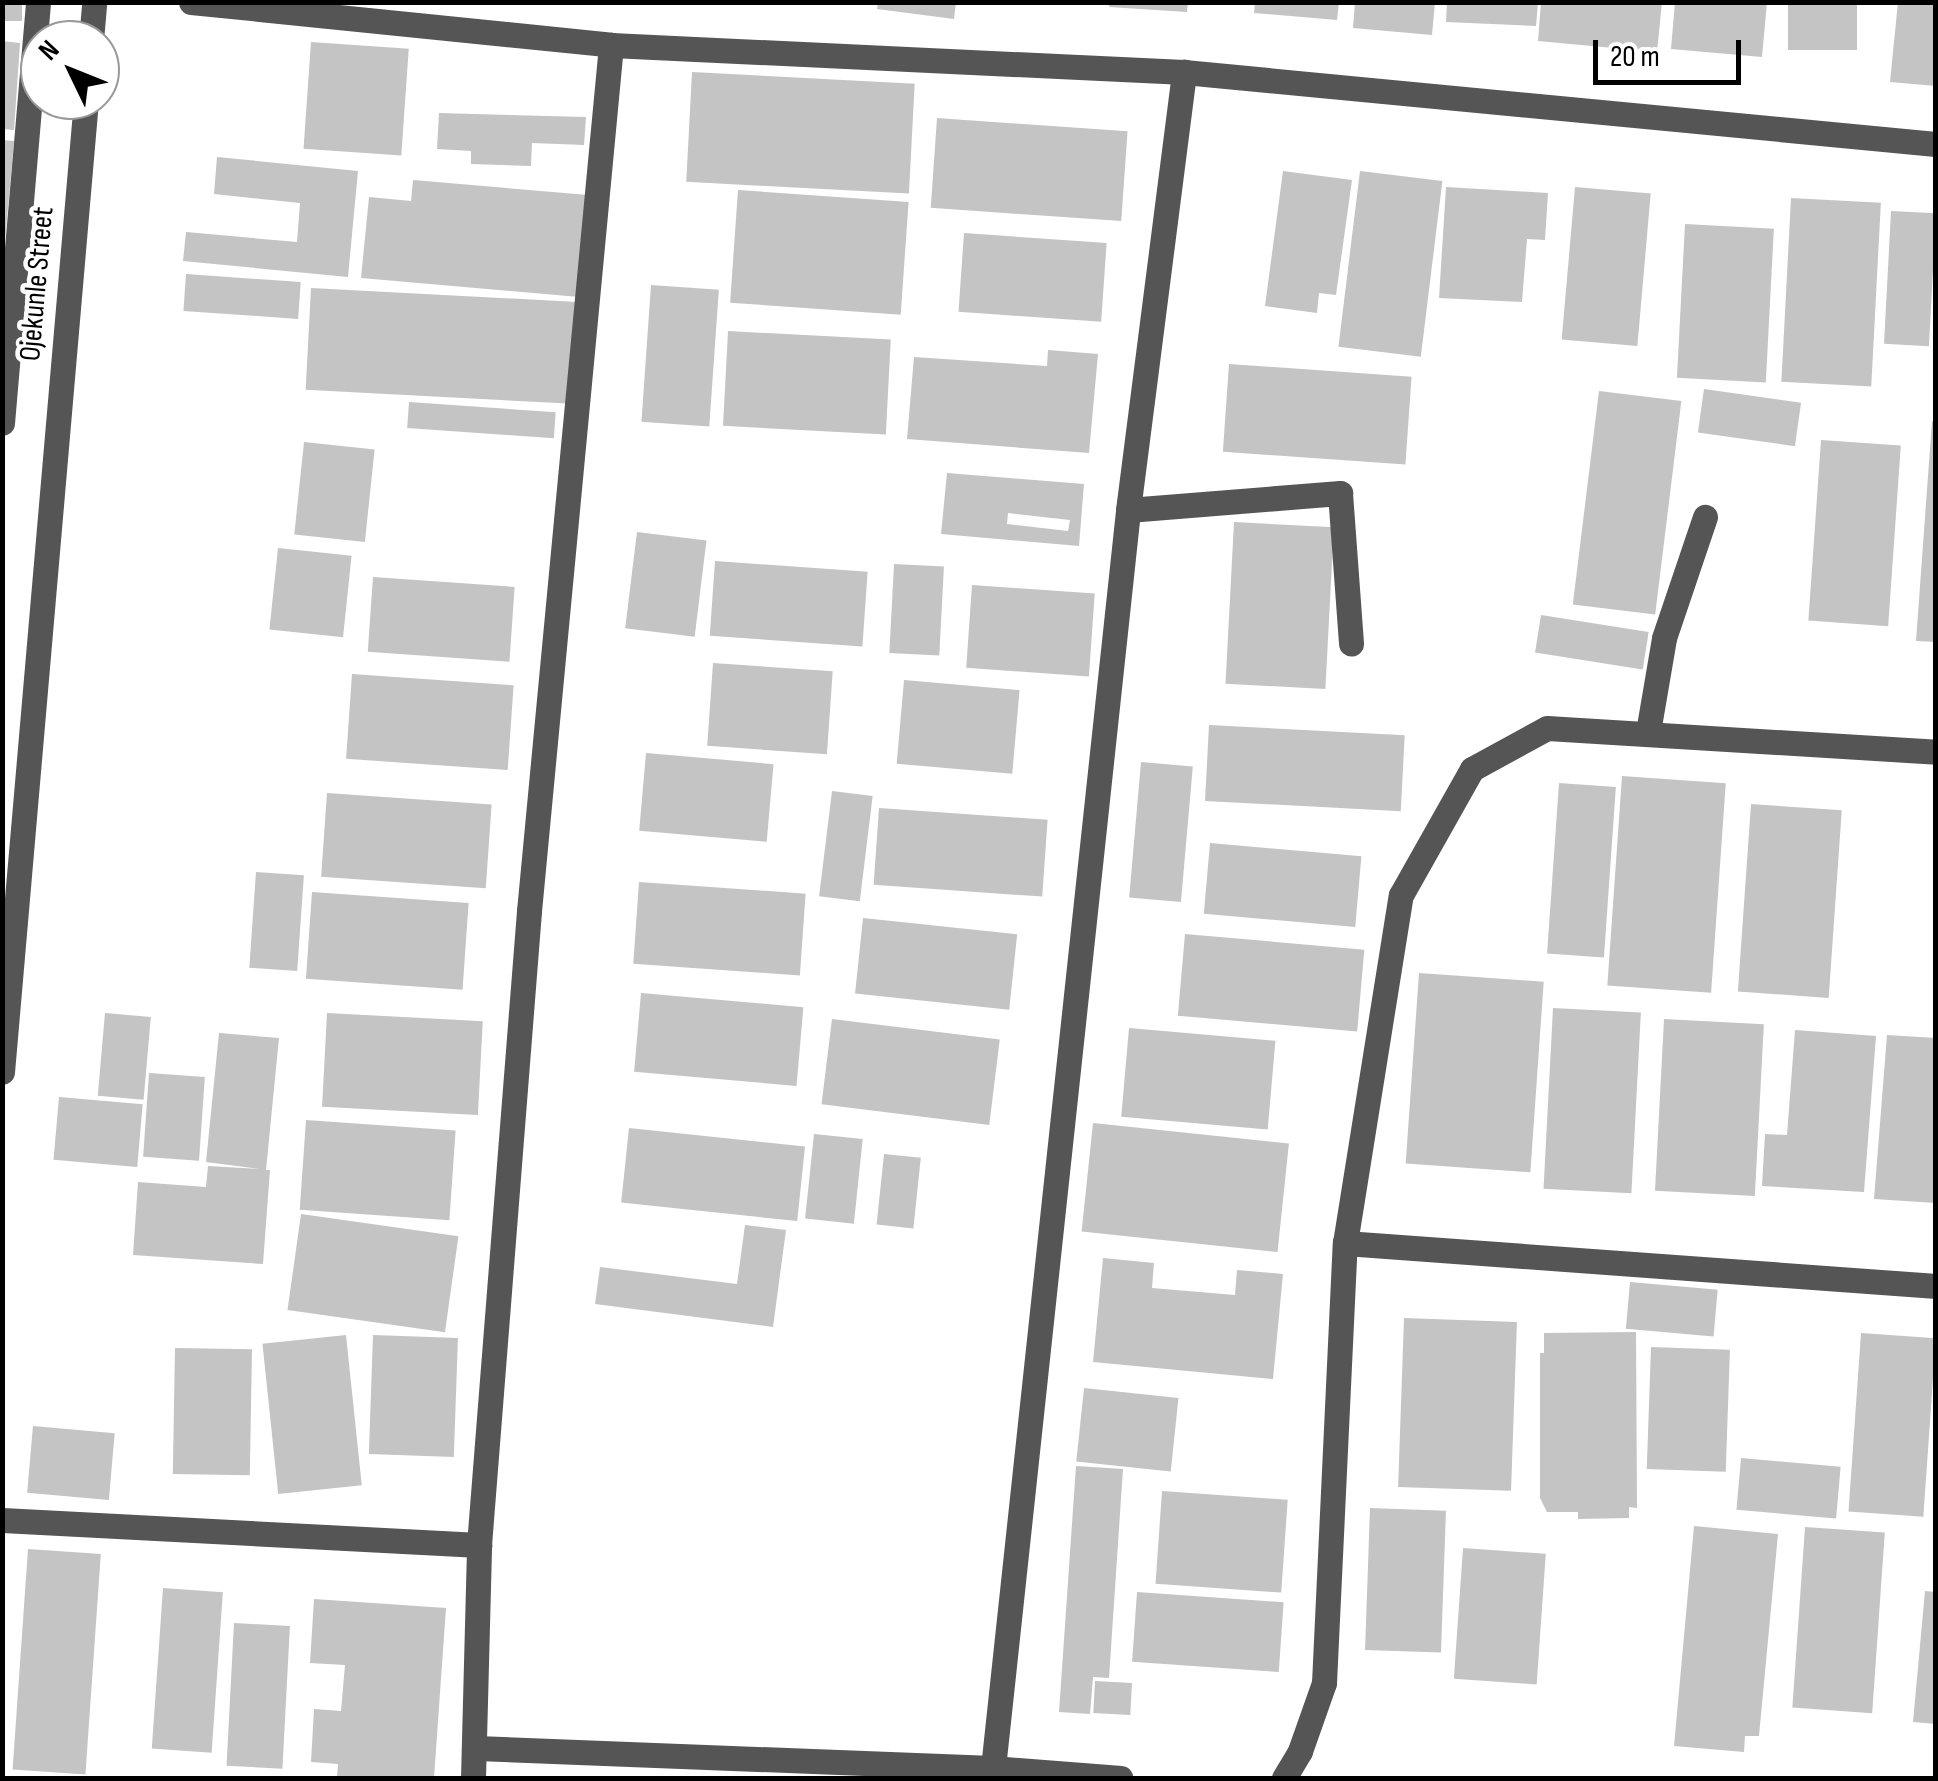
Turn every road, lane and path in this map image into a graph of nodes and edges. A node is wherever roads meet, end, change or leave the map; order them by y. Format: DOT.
graph roads {
  1 [pos="38,2"];
  2 [pos="192,2"];
  3 [pos="611,45"];
  4 [pos="1184,72"];
  5 [pos="84,120"];
  6 [pos="1936,144"];
  7 [pos="8,304"];
  8 [pos="2,422"];
  9 [pos="1128,510"];
  10 [pos="1704,517"];
  11 [pos="1351,644"];
  12 [pos="1648,732"];
  13 [pos="1936,752"];
  14 [pos="2,1072"];
  15 [pos="1345,1244"];
  16 [pos="1936,1286"];
  17 [pos="2,1520"];
  18 [pos="480,1544"];
  19 [pos="476,1748"];
  20 [pos="994,1768"];
  21 [pos="473,1778"];
  22 [pos="1120,1778"];
  23 [pos="1284,1778"];
  1 -- 7 [label="street, Ojekunle Street"];
  2 -- 3 [label="street"];
  3 -- 4 [label="street"];
  3 -- 18 [label="street"];
  4 -- 6 [label="street"];
  4 -- 9 [label="street"];
  5 -- 14 [label="street, Ojekunle Street"];
  7 -- 8 [label="street, Ojekunle Street"];
  9 -- 11 [label="street"];
  9 -- 20 [label="street"];
  10 -- 12 [label="street"];
  12 -- 13 [label="street"];
  12 -- 15 [label="street"];
  15 -- 16 [label="street"];
  15 -- 23 [label="street"];
  17 -- 18 [label="street"];
  18 -- 19 [label="street"];
  19 -- 20 [label="street"];
  19 -- 21 [label="street"];
  20 -- 22 [label="street"];
}
